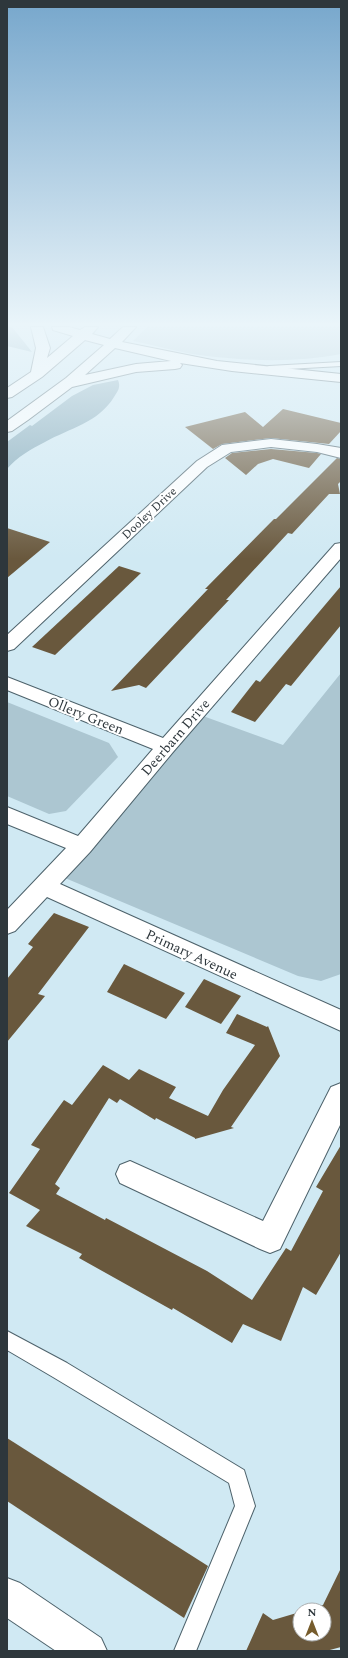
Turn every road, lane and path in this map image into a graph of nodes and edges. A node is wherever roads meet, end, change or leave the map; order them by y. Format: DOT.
graph roads {
  1 [pos="40,404"];
  2 [pos="7,428"];
  3 [pos="341,453"];
  4 [pos="339,553"];
  5 [pos="7,645"];
  6 [pos="7,683"];
  7 [pos="166,747"];
  8 [pos="7,815"];
  9 [pos="82,846"];
  10 [pos="44,886"];
  11 [pos="7,925"];
  12 [pos="341,1021"];
  13 [pos="341,1095"];
  14 [pos="130,1174"];
  15 [pos="7,1340"];
  16 [pos="7,1596"];
  17 [pos="88,1651"];
  18 [pos="185,1651"];
  1 -- 2 [label="main road"];
  3 -- 5 [label="main road, Dooley Drive"];
  4 -- 7 [label="main road, Deerbarn Drive"];
  6 -- 7 [label="main road, Ollery Green"];
  7 -- 9 [label="main road, Deerbarn Drive"];
  8 -- 9 [label="main road"];
  9 -- 10 [label="main road, Deerbarn Drive"];
  10 -- 11 [label="main road, Deerbarn Drive"];
  10 -- 12 [label="main road, Primary Avenue"];
  13 -- 14 [label="main road"];
  15 -- 18 [label="lane"];
  16 -- 17 [label="main road"];
}
